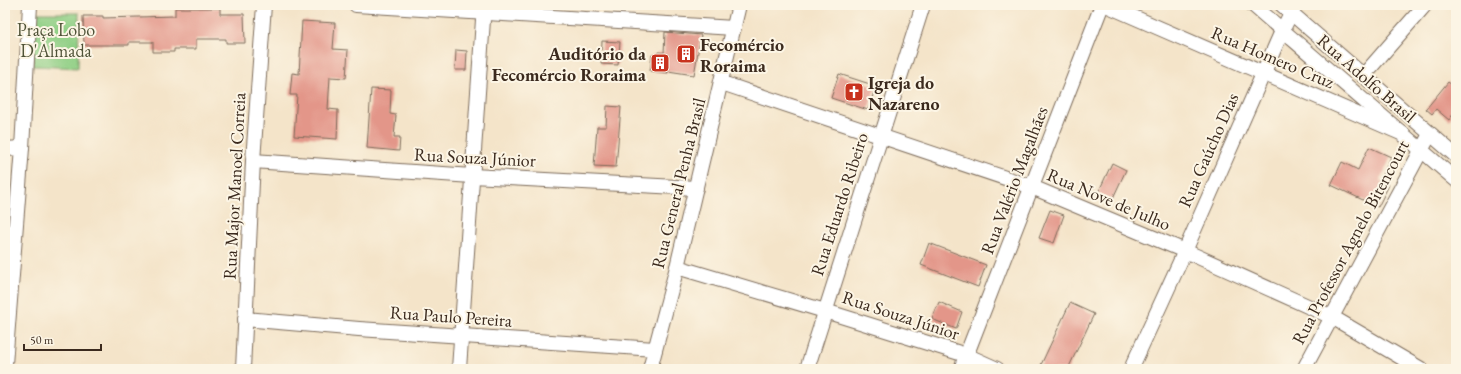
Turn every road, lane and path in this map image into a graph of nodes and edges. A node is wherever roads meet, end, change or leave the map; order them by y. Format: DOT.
graph roads {
  1 [pos="30,5"];
  2 [pos="264,5"];
  3 [pos="356,5"];
  4 [pos="740,5"];
  5 [pos="923,5"];
  6 [pos="1102,5"];
  7 [pos="1106,5"];
  8 [pos="1253,5"];
  9 [pos="1426,5"];
  10 [pos="483,9"];
  11 [pos="1287,9"];
  12 [pos="734,28"];
  13 [pos="1282,31"];
  14 [pos="1263,74"];
  15 [pos="1363,76"];
  16 [pos="722,83"];
  17 [pos="1403,134"];
  18 [pos="1430,134"];
  19 [pos="881,136"];
  20 [pos="22,148"];
  21 [pos="5,149"];
  22 [pos="1421,150"];
  23 [pos="1456,156"];
  24 [pos="253,161"];
  25 [pos="472,176"];
  26 [pos="1456,180"];
  27 [pos="1032,187"];
  28 [pos="696,188"];
  29 [pos="1184,251"];
  30 [pos="677,267"];
  31 [pos="825,310"];
  32 [pos="1332,316"];
  33 [pos="245,320"];
  34 [pos="462,336"];
  35 [pos="655,349"];
  36 [pos="966,355"];
  37 [pos="5,364"];
  38 [pos="243,369"];
  39 [pos="459,369"];
  40 [pos="650,369"];
  41 [pos="807,369"];
  42 [pos="961,369"];
  43 [pos="997,369"];
  44 [pos="1131,369"];
  45 [pos="1304,369"];
  46 [pos="1421,369"];
  1 -- 20 [label="street"];
  2 -- 24 [label="street, Rua Major Manoel Correia"];
  3 -- 10 [label="street"];
  4 -- 12 [label="street, Rua General Penha Brasil"];
  5 -- 19 [label="street, Rua Eduardo Ribeiro"];
  6 -- 27 [label="street, Rua Valério Magalhães"];
  7 -- 14 [label="street, Rua Homero Cruz"];
  8 -- 13 [label="street, Rua Adolfo Brasil"];
  9 -- 15 [label="street"];
  10 -- 12 [label="street"];
  10 -- 25 [label="street"];
  11 -- 13 [label="street, Rua Gaúcho Dias"];
  11 -- 15 [label="street, Rua Adolfo Brasil"];
  12 -- 16 [label="street, Rua General Penha Brasil"];
  13 -- 14 [label="street, Rua Gaúcho Dias"];
  13 -- 17 [label="street, Rua Adolfo Brasil"];
  14 -- 17 [label="street, Rua Homero Cruz"];
  14 -- 29 [label="street, Rua Gaúcho Dias"];
  15 -- 18 [label="street, Rua Adolfo Brasil"];
  16 -- 19 [label="street, Rua Nove de Julho"];
  16 -- 28 [label="street, Rua General Penha Brasil"];
  17 -- 22 [label="street, Rua Adolfo Brasil"];
  18 -- 22 [label="street, Rua Professor Agnelo Bitencourt"];
  18 -- 23 [label="street, Rua Adolfo Brasil"];
  19 -- 27 [label="street, Rua Nove de Julho"];
  19 -- 31 [label="street, Rua Eduardo Ribeiro"];
  20 -- 21 [label="street"];
  20 -- 37 [label="street"];
  22 -- 26 [label="street, Rua Adolfo Brasil"];
  22 -- 32 [label="street, Rua Professor Agnelo Bitencourt"];
  24 -- 25 [label="street, Rua Souza Júnior"];
  24 -- 33 [label="street, Rua Major Manoel Correia"];
  25 -- 28 [label="street, Rua Souza Júnior"];
  25 -- 34 [label="street"];
  27 -- 29 [label="street, Rua Nove de Julho"];
  27 -- 36 [label="street, Rua Valério Magalhães"];
  28 -- 30 [label="street, Rua General Penha Brasil"];
  29 -- 32 [label="street, Rua Nove de Julho"];
  29 -- 44 [label="street, Rua Gaúcho Dias"];
  30 -- 31 [label="street, Rua Souza Júnior"];
  30 -- 35 [label="street, Rua General Penha Brasil"];
  31 -- 36 [label="street, Rua Souza Júnior"];
  31 -- 41 [label="street, Rua Eduardo Ribeiro"];
  32 -- 45 [label="street, Rua Professor Agnelo Bitencourt"];
  32 -- 46 [label="street, Rua Nove de Julho"];
  33 -- 34 [label="street, Rua Paulo Pereira"];
  33 -- 38 [label="street, Rua Major Manoel Correia"];
  34 -- 35 [label="street, Rua Paulo Pereira"];
  34 -- 39 [label="street"];
  35 -- 40 [label="street, Rua General Penha Brasil"];
  36 -- 42 [label="street, Rua Valério Magalhães"];
  36 -- 43 [label="street, Rua Souza Júnior"];
}
